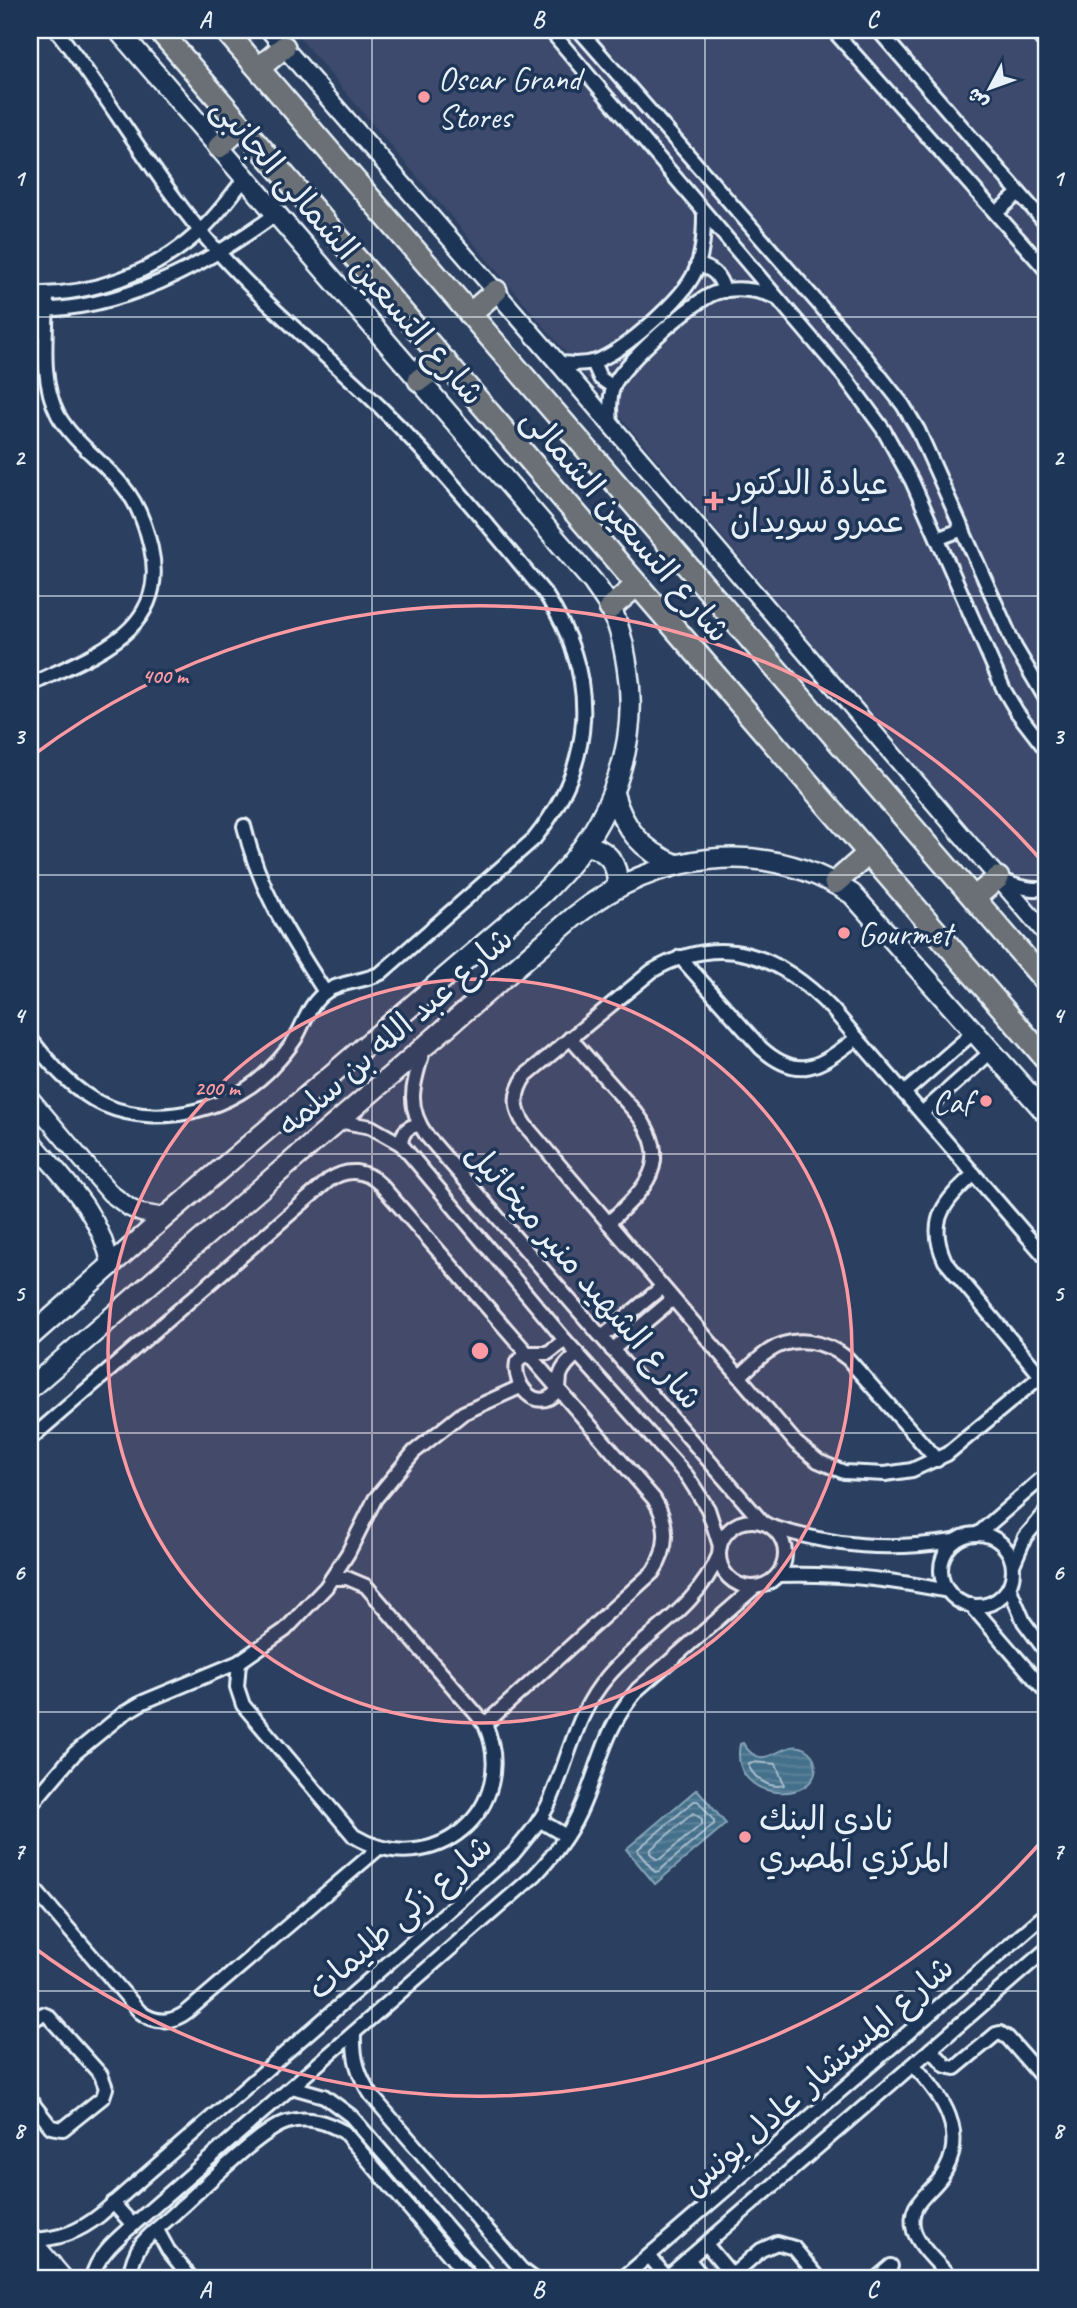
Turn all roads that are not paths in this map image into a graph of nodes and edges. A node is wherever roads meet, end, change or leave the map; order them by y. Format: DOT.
graph roads {
  1 [pos="56,30"];
  2 [pos="118,30"];
  3 [pos="159,30"];
  4 [pos="225,30"];
  5 [pos="269,30"];
  6 [pos="550,30"];
  7 [pos="579,30"];
  8 [pos="834,30"];
  9 [pos="878,30"];
  10 [pos="1036,30"];
  11 [pos="1047,43"];
  12 [pos="284,47"];
  13 [pos="259,68"];
  14 [pos="242,126"];
  15 [pos="219,146"];
  16 [pos="245,178"];
  17 [pos="1019,193"];
  18 [pos="996,213"];
  19 [pos="276,214"];
  20 [pos="704,214"];
  21 [pos="1047,225"];
  22 [pos="200,231"];
  23 [pos="218,252"];
  24 [pos="697,265"];
  25 [pos="1047,271"];
  26 [pos="496,291"];
  27 [pos="724,291"];
  28 [pos="30,294"];
  29 [pos="47,294"];
  30 [pos="775,297"];
  31 [pos="30,310"];
  32 [pos="47,310"];
  33 [pos="470,314"];
  34 [pos="445,361"];
  35 [pos="593,362"];
  36 [pos="558,363"];
  37 [pos="419,380"];
  38 [pos="613,387"];
  39 [pos="611,425"];
  40 [pos="963,530"];
  41 [pos="937,539"];
  42 [pos="638,585"];
  43 [pos="610,608"];
  44 [pos="30,685"];
  45 [pos="1047,701"];
  46 [pos="1047,751"];
  47 [pos="613,792"];
  48 [pos="244,826"];
  49 [pos="585,846"];
  50 [pos="869,853"];
  51 [pos="677,865"];
  52 [pos="998,878"];
  53 [pos="617,886"];
  54 [pos="843,888"];
  55 [pos="1047,889"];
  56 [pos="974,898"];
  57 [pos="1047,934"];
  58 [pos="680,957"];
  59 [pos="1044,973"];
  60 [pos="325,992"];
  61 [pos="975,1031"];
  62 [pos="30,1038"];
  63 [pos="570,1038"];
  64 [pos="857,1038"];
  65 [pos="424,1046"];
  66 [pos="992,1051"];
  67 [pos="1047,1060"];
  68 [pos="904,1093"];
  69 [pos="30,1098"];
  70 [pos="922,1113"];
  71 [pos="1047,1114"];
  72 [pos="337,1121"];
  73 [pos="419,1125"];
  74 [pos="30,1139"];
  75 [pos="401,1143"];
  76 [pos="974,1174"];
  77 [pos="104,1185"];
  78 [pos="83,1200"];
  79 [pos="165,1217"];
  80 [pos="608,1223"];
  81 [pos="1047,1259"];
  82 [pos="111,1266"];
  83 [pos="662,1287"];
  84 [pos="673,1299"];
  85 [pos="30,1337"];
  86 [pos="601,1337"];
  87 [pos="565,1340"];
  88 [pos="612,1350"];
  89 [pos="528,1353"];
  90 [pos="578,1354"];
  91 [pos="1044,1374"];
  92 [pos="739,1377"];
  93 [pos="520,1387"];
  94 [pos="30,1388"];
  95 [pos="558,1390"];
  96 [pos="30,1439"];
  97 [pos="937,1460"];
  98 [pos="1047,1474"];
  99 [pos="1047,1511"];
  100 [pos="767,1525"];
  101 [pos="978,1534"];
  102 [pos="954,1541"];
  103 [pos="720,1551"];
  104 [pos="1013,1565"];
  105 [pos="778,1575"];
  106 [pos="332,1578"];
  107 [pos="755,1587"];
  108 [pos="1009,1587"];
  109 [pos="948,1591"];
  110 [pos="971,1605"];
  111 [pos="1047,1653"];
  112 [pos="239,1662"];
  113 [pos="1047,1693"];
  114 [pos="485,1724"];
  115 [pos="30,1806"];
  116 [pos="539,1820"];
  117 [pos="566,1836"];
  118 [pos="379,1848"];
  119 [pos="30,1884"];
  120 [pos="1047,1913"];
  121 [pos="1047,1949"];
  122 [pos="30,2022"];
  123 [pos="354,2033"];
  124 [pos="931,2049"];
  125 [pos="913,2065"];
  126 [pos="1047,2083"];
  127 [pos="292,2087"];
  128 [pos="30,2101"];
  129 [pos="212,2156"];
  130 [pos="197,2169"];
  131 [pos="224,2169"];
  132 [pos="208,2183"];
  133 [pos="113,2203"];
  134 [pos="133,2225"];
  135 [pos="157,2230"];
  136 [pos="31,2239"];
  137 [pos="706,2244"];
  138 [pos="650,2257"];
  139 [pos="688,2259"];
  140 [pos="52,2263"];
  141 [pos="891,2266"];
  142 [pos="30,2277"];
  143 [pos="730,2277"];
  144 [pos="64,2278"];
  145 [pos="92,2278"];
  146 [pos="129,2278"];
  147 [pos="191,2278"];
  148 [pos="469,2278"];
  149 [pos="491,2278"];
  150 [pos="533,2278"];
  151 [pos="623,2278"];
  152 [pos="667,2278"];
  153 [pos="704,2278"];
  154 [pos="819,2278"];
  155 [pos="877,2278"];
  156 [pos="951,2278"];
  1 -- 22 [label="street"];
  2 -- 15 [label="main road, شارع التسعين الشمالى الجانبى"];
  3 -- 14 [label="main road, شارع التسعين الشمالى"];
  4 -- 13 [label="main road, شارع التسعين الشمالى"];
  5 -- 12 [label="street"];
  6 -- 20 [label="street"];
  7 -- 40 [label="street"];
  8 -- 18 [label="street"];
  9 -- 17 [label="street"];
  10 -- 11 [label="street"];
  12 -- 13 [label="main road"];
  12 -- 26 [label="street"];
  13 -- 33 [label="main road, شارع التسعين الشمالى"];
  14 -- 15 [label="main road"];
  14 -- 34 [label="main road, شارع التسعين الشمالى"];
  15 -- 16 [label="main road, شارع التسعين الشمالى الجانبى"];
  16 -- 19 [label="main road, شارع التسعين الشمالى الجانبى"];
  16 -- 22 [label="street"];
  17 -- 18 [label="street"];
  17 -- 21 [label="street"];
  18 -- 25 [label="street"];
  19 -- 23 [label="street"];
  19 -- 37 [label="main road, شارع التسعين الشمالى الجانبى"];
  20 -- 24 [label="street"];
  20 -- 30 [label="street"];
  22 -- 23 [label="street"];
  22 -- 29 [label="street"];
  23 -- 32 [label="street"];
  23 -- 60 [label="street"];
  24 -- 27 [label="street"];
  24 -- 35 [label="street"];
  26 -- 33 [label="main road"];
  26 -- 36 [label="street"];
  27 -- 30 [label="street"];
  27 -- 38 [label="street"];
  28 -- 29 [label="street"];
  29 -- 32 [label="street"];
  30 -- 41 [label="street"];
  31 -- 32 [label="street"];
  32 -- 44 [label="street"];
  33 -- 56 [label="main road, شارع التسعين الشمالى"];
  34 -- 37 [label="main road"];
  34 -- 42 [label="main road, شارع التسعين الشمالى"];
  35 -- 36 [label="street"];
  35 -- 38 [label="street"];
  36 -- 39 [label="street"];
  37 -- 43 [label="main road, شارع التسعين الشمالى الجانبى"];
  38 -- 39 [label="street"];
  39 -- 52 [label="street"];
  40 -- 41 [label="street"];
  40 -- 45 [label="street"];
  41 -- 46 [label="street"];
  42 -- 43 [label="main road"];
  42 -- 50 [label="main road, شارع التسعين الشمالى"];
  43 -- 47 [label="main road, شارع عبد الله بن سلمه"];
  47 -- 49 [label="main road, شارع عبد الله بن سلمه"];
  47 -- 51 [label="main road"];
  48 -- 60 [label="street"];
  49 -- 53 [label="main road"];
  49 -- 79 [label="main road, شارع عبد الله بن سلمه"];
  50 -- 54 [label="main road"];
  50 -- 67 [label="main road, شارع التسعين الشمالى"];
  51 -- 53 [label="main road, شارع عبد الله بن سلمه"];
  51 -- 54 [label="main road, شارع عبد الله بن سلمه"];
  52 -- 55 [label="street"];
  52 -- 56 [label="main road"];
  52 -- 57 [label="street"];
  53 -- 65 [label="main road, شارع عبد الله بن سلمه"];
  54 -- 61 [label="main road"];
  56 -- 59 [label="main road, شارع التسعين الشمالى"];
  58 -- 63 [label="street"];
  58 -- 64 [label="street"];
  58 -- 64 [label="street"];
  60 -- 62 [label="street"];
  61 -- 66 [label="main road"];
  61 -- 68 [label="street"];
  63 -- 80 [label="street"];
  63 -- 80 [label="street"];
  64 -- 68 [label="street"];
  65 -- 72 [label="main road, شارع عبد الله بن سلمه"];
  65 -- 73 [label="street, شارع الشهيد منير ميخائيل"];
  66 -- 70 [label="street"];
  66 -- 71 [label="main road"];
  68 -- 70 [label="street"];
  69 -- 77 [label="street"];
  70 -- 76 [label="street"];
  72 -- 75 [label="street, شارع الشهيد منير ميخائيل"];
  72 -- 94 [label="main road, شارع عبد الله بن سلمه"];
  73 -- 75 [label="street"];
  73 -- 86 [label="street, شارع الشهيد منير ميخائيل"];
  74 -- 78 [label="street"];
  75 -- 87 [label="street, شارع الشهيد منير ميخائيل"];
  76 -- 81 [label="street"];
  76 -- 91 [label="street"];
  77 -- 78 [label="street"];
  77 -- 79 [label="street"];
  78 -- 82 [label="street"];
  79 -- 82 [label="main road, شارع عبد الله بن سلمه"];
  80 -- 83 [label="street"];
  82 -- 85 [label="main road, شارع عبد الله بن سلمه"];
  83 -- 84 [label="street"];
  83 -- 86 [label="street"];
  84 -- 88 [label="street"];
  84 -- 92 [label="street"];
  86 -- 88 [label="street, شارع الشهيد منير ميخائيل"];
  87 -- 89 [label="street"];
  87 -- 90 [label="street, شارع الشهيد منير ميخائيل"];
  88 -- 100 [label="street, شارع الشهيد منير ميخائيل"];
  89 -- 93 [label="street"];
  89 -- 95 [label="street"];
  89 -- 96 [label="street"];
  90 -- 95 [label="street"];
  90 -- 103 [label="street, شارع الشهيد منير ميخائيل"];
  91 -- 97 [label="street"];
  92 -- 97 [label="street"];
  92 -- 97 [label="street"];
  93 -- 95 [label="street"];
  93 -- 106 [label="street"];
  95 -- 114 [label="street"];
  98 -- 101 [label="street"];
  99 -- 104 [label="street"];
  100 -- 102 [label="street"];
  100 -- 103 [label="street"];
  100 -- 105 [label="street"];
  101 -- 102 [label="street"];
  101 -- 104 [label="street"];
  102 -- 109 [label="street"];
  103 -- 107 [label="street"];
  103 -- 116 [label="street, شارع زكى طليمات"];
  104 -- 108 [label="street"];
  105 -- 107 [label="street"];
  105 -- 109 [label="street"];
  106 -- 112 [label="street"];
  106 -- 114 [label="street"];
  107 -- 117 [label="street, شارع زكى طليمات"];
  108 -- 110 [label="street"];
  108 -- 111 [label="street"];
  109 -- 110 [label="street"];
  110 -- 113 [label="street"];
  112 -- 115 [label="street"];
  112 -- 118 [label="street"];
  114 -- 118 [label="street"];
  116 -- 117 [label="street"];
  116 -- 133 [label="street, شارع زكى طليمات"];
  117 -- 123 [label="street, شارع زكى طليمات"];
  118 -- 119 [label="street"];
  120 -- 138 [label="street, شارع المستشار عادل يونس"];
  121 -- 124 [label="street, شارع المستشار عادل يونس"];
  122 -- 128 [label="street"];
  123 -- 127 [label="street, شارع زكى طليمات"];
  123 -- 150 [label="street"];
  124 -- 125 [label="street, شارع المستشار عادل يونس"];
  124 -- 126 [label="street"];
  125 -- 137 [label="street, شارع المستشار عادل يونس"];
  125 -- 156 [label="street"];
  127 -- 129 [label="street, شارع زكى طليمات"];
  127 -- 149 [label="street"];
  129 -- 130 [label="street, شارع زكى طليمات"];
  129 -- 131 [label="street"];
  130 -- 132 [label="street"];
  130 -- 134 [label="street, شارع زكى طليمات"];
  131 -- 132 [label="street"];
  131 -- 148 [label="street"];
  132 -- 135 [label="street"];
  133 -- 134 [label="street"];
  133 -- 136 [label="street, شارع زكى طليمات"];
  134 -- 145 [label="street, شارع زكى طليمات"];
  135 -- 146 [label="street"];
  135 -- 147 [label="street"];
  136 -- 140 [label="street"];
  137 -- 139 [label="street, شارع المستشار عادل يونس"];
  137 -- 143 [label="street"];
  138 -- 151 [label="street, شارع المستشار عادل يونس"];
  138 -- 152 [label="street"];
  139 -- 152 [label="street, شارع المستشار عادل يونس"];
  139 -- 153 [label="street"];
  140 -- 142 [label="street"];
  140 -- 144 [label="street"];
  141 -- 155 [label="street"];
  143 -- 154 [label="street"];
}
